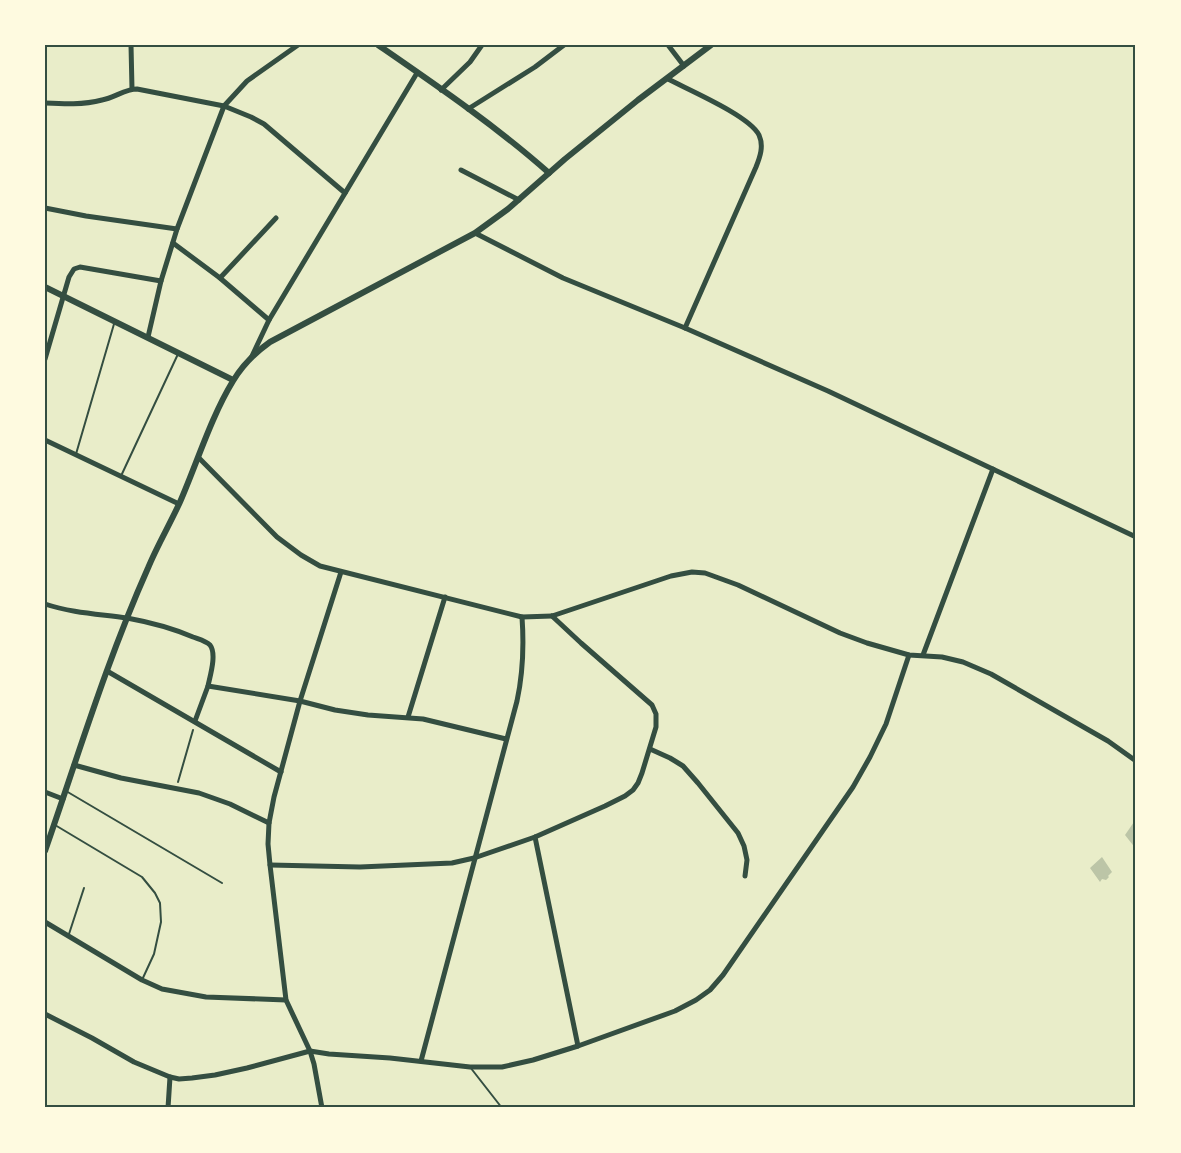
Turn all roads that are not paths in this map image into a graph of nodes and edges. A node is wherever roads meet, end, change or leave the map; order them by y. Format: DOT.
graph roads {
  1 [pos="131,45"];
  2 [pos="298,45"];
  3 [pos="378,45"];
  4 [pos="482,45"];
  5 [pos="564,45"];
  6 [pos="668,45"];
  7 [pos="711,45"];
  8 [pos="684,66"];
  9 [pos="417,73"];
  10 [pos="668,79"];
  11 [pos="132,89"];
  12 [pos="441,90"];
  13 [pos="45,103"];
  14 [pos="224,106"];
  15 [pos="468,109"];
  16 [pos="461,170"];
  17 [pos="549,173"];
  18 [pos="345,193"];
  19 [pos="519,200"];
  20 [pos="45,208"];
  21 [pos="276,218"];
  22 [pos="177,229"];
  23 [pos="475,233"];
  24 [pos="173,243"];
  25 [pos="220,278"];
  26 [pos="161,281"];
  27 [pos="45,287"];
  28 [pos="63,297"];
  29 [pos="269,320"];
  30 [pos="115,321"];
  31 [pos="685,328"];
  32 [pos="148,337"];
  33 [pos="178,353"];
  34 [pos="45,359"];
  35 [pos="250,359"];
  36 [pos="233,380"];
  37 [pos="45,440"];
  38 [pos="76,454"];
  39 [pos="199,458"];
  40 [pos="993,469"];
  41 [pos="121,476"];
  42 [pos="179,504"];
  43 [pos="1136,537"];
  44 [pos="341,572"];
  45 [pos="446,597"];
  46 [pos="45,604"];
  47 [pos="552,616"];
  48 [pos="522,617"];
  49 [pos="127,618"];
  50 [pos="909,655"];
  51 [pos="923,655"];
  52 [pos="107,671"];
  53 [pos="208,686"];
  54 [pos="300,701"];
  55 [pos="408,717"];
  56 [pos="195,722"];
  57 [pos="506,739"];
  58 [pos="650,748"];
  59 [pos="1136,761"];
  60 [pos="75,765"];
  61 [pos="281,772"];
  62 [pos="66,791"];
  63 [pos="45,792"];
  64 [pos="63,799"];
  65 [pos="269,823"];
  66 [pos="54,824"];
  67 [pos="535,837"];
  68 [pos="45,851"];
  69 [pos="474,858"];
  70 [pos="270,865"];
  71 [pos="745,876"];
  72 [pos="222,883"];
  73 [pos="84,888"];
  74 [pos="45,922"];
  75 [pos="68,936"];
  76 [pos="142,980"];
  77 [pos="286,1000"];
  78 [pos="45,1014"];
  79 [pos="578,1046"];
  80 [pos="310,1051"];
  81 [pos="421,1061"];
  82 [pos="470,1067"];
  83 [pos="170,1077"];
  84 [pos="168,1108"];
  85 [pos="322,1108"];
  86 [pos="502,1108"];
  1 -- 11 [label="street"];
  2 -- 14 [label="street"];
  3 -- 9 [label="street"];
  4 -- 12 [label="street"];
  5 -- 15 [label="street"];
  6 -- 8 [label="street"];
  7 -- 8 [label="street"];
  8 -- 10 [label="street"];
  9 -- 12 [label="street"];
  9 -- 18 [label="street"];
  10 -- 17 [label="street"];
  10 -- 31 [label="street"];
  11 -- 13 [label="street"];
  11 -- 14 [label="street"];
  12 -- 15 [label="street"];
  14 -- 18 [label="street"];
  14 -- 22 [label="street"];
  15 -- 17 [label="street"];
  16 -- 19 [label="street"];
  17 -- 19 [label="street"];
  18 -- 29 [label="street"];
  19 -- 23 [label="street"];
  20 -- 22 [label="street"];
  21 -- 25 [label="street"];
  22 -- 24 [label="street"];
  23 -- 31 [label="street"];
  23 -- 35 [label="street"];
  24 -- 25 [label="street"];
  24 -- 26 [label="street"];
  25 -- 29 [label="street"];
  26 -- 28 [label="street"];
  26 -- 32 [label="street"];
  27 -- 28 [label="street"];
  28 -- 30 [label="street"];
  28 -- 34 [label="street"];
  29 -- 35 [label="street"];
  30 -- 32 [label="street"];
  30 -- 38 [label="lane"];
  31 -- 40 [label="street"];
  32 -- 33 [label="street"];
  33 -- 36 [label="street"];
  33 -- 41 [label="lane"];
  35 -- 36 [label="street"];
  36 -- 39 [label="street"];
  37 -- 38 [label="street"];
  38 -- 41 [label="street"];
  39 -- 42 [label="street"];
  39 -- 44 [label="street"];
  40 -- 43 [label="street"];
  40 -- 51 [label="street"];
  41 -- 42 [label="street"];
  42 -- 49 [label="street"];
  44 -- 45 [label="street"];
  44 -- 54 [label="street"];
  45 -- 48 [label="street"];
  45 -- 55 [label="street"];
  46 -- 49 [label="street"];
  47 -- 48 [label="street"];
  47 -- 50 [label="street"];
  47 -- 58 [label="street"];
  48 -- 57 [label="street"];
  49 -- 52 [label="street"];
  49 -- 53 [label="street"];
  50 -- 51 [label="street"];
  50 -- 79 [label="street"];
  51 -- 59 [label="street"];
  52 -- 56 [label="street"];
  52 -- 60 [label="street"];
  53 -- 54 [label="street"];
  53 -- 56 [label="street"];
  54 -- 55 [label="street"];
  54 -- 61 [label="street"];
  55 -- 57 [label="street"];
  56 -- 61 [label="street"];
  57 -- 69 [label="street"];
  58 -- 67 [label="street"];
  58 -- 71 [label="street"];
  60 -- 62 [label="street"];
  60 -- 65 [label="street"];
  61 -- 65 [label="street"];
  62 -- 64 [label="street"];
  62 -- 72 [label="lane"];
  63 -- 64 [label="street"];
  64 -- 66 [label="street"];
  65 -- 70 [label="street"];
  66 -- 68 [label="street"];
  66 -- 76 [label="lane"];
  67 -- 69 [label="street"];
  67 -- 79 [label="street"];
  69 -- 70 [label="street"];
  69 -- 81 [label="street"];
  70 -- 77 [label="street"];
  73 -- 75 [label="lane"];
  74 -- 75 [label="street"];
  75 -- 76 [label="street"];
  76 -- 77 [label="street"];
  77 -- 80 [label="street"];
  78 -- 83 [label="street"];
  79 -- 82 [label="street"];
  80 -- 81 [label="street"];
  80 -- 83 [label="street"];
  80 -- 85 [label="street"];
  81 -- 82 [label="street"];
  82 -- 86 [label="lane"];
  83 -- 84 [label="street"];
}
